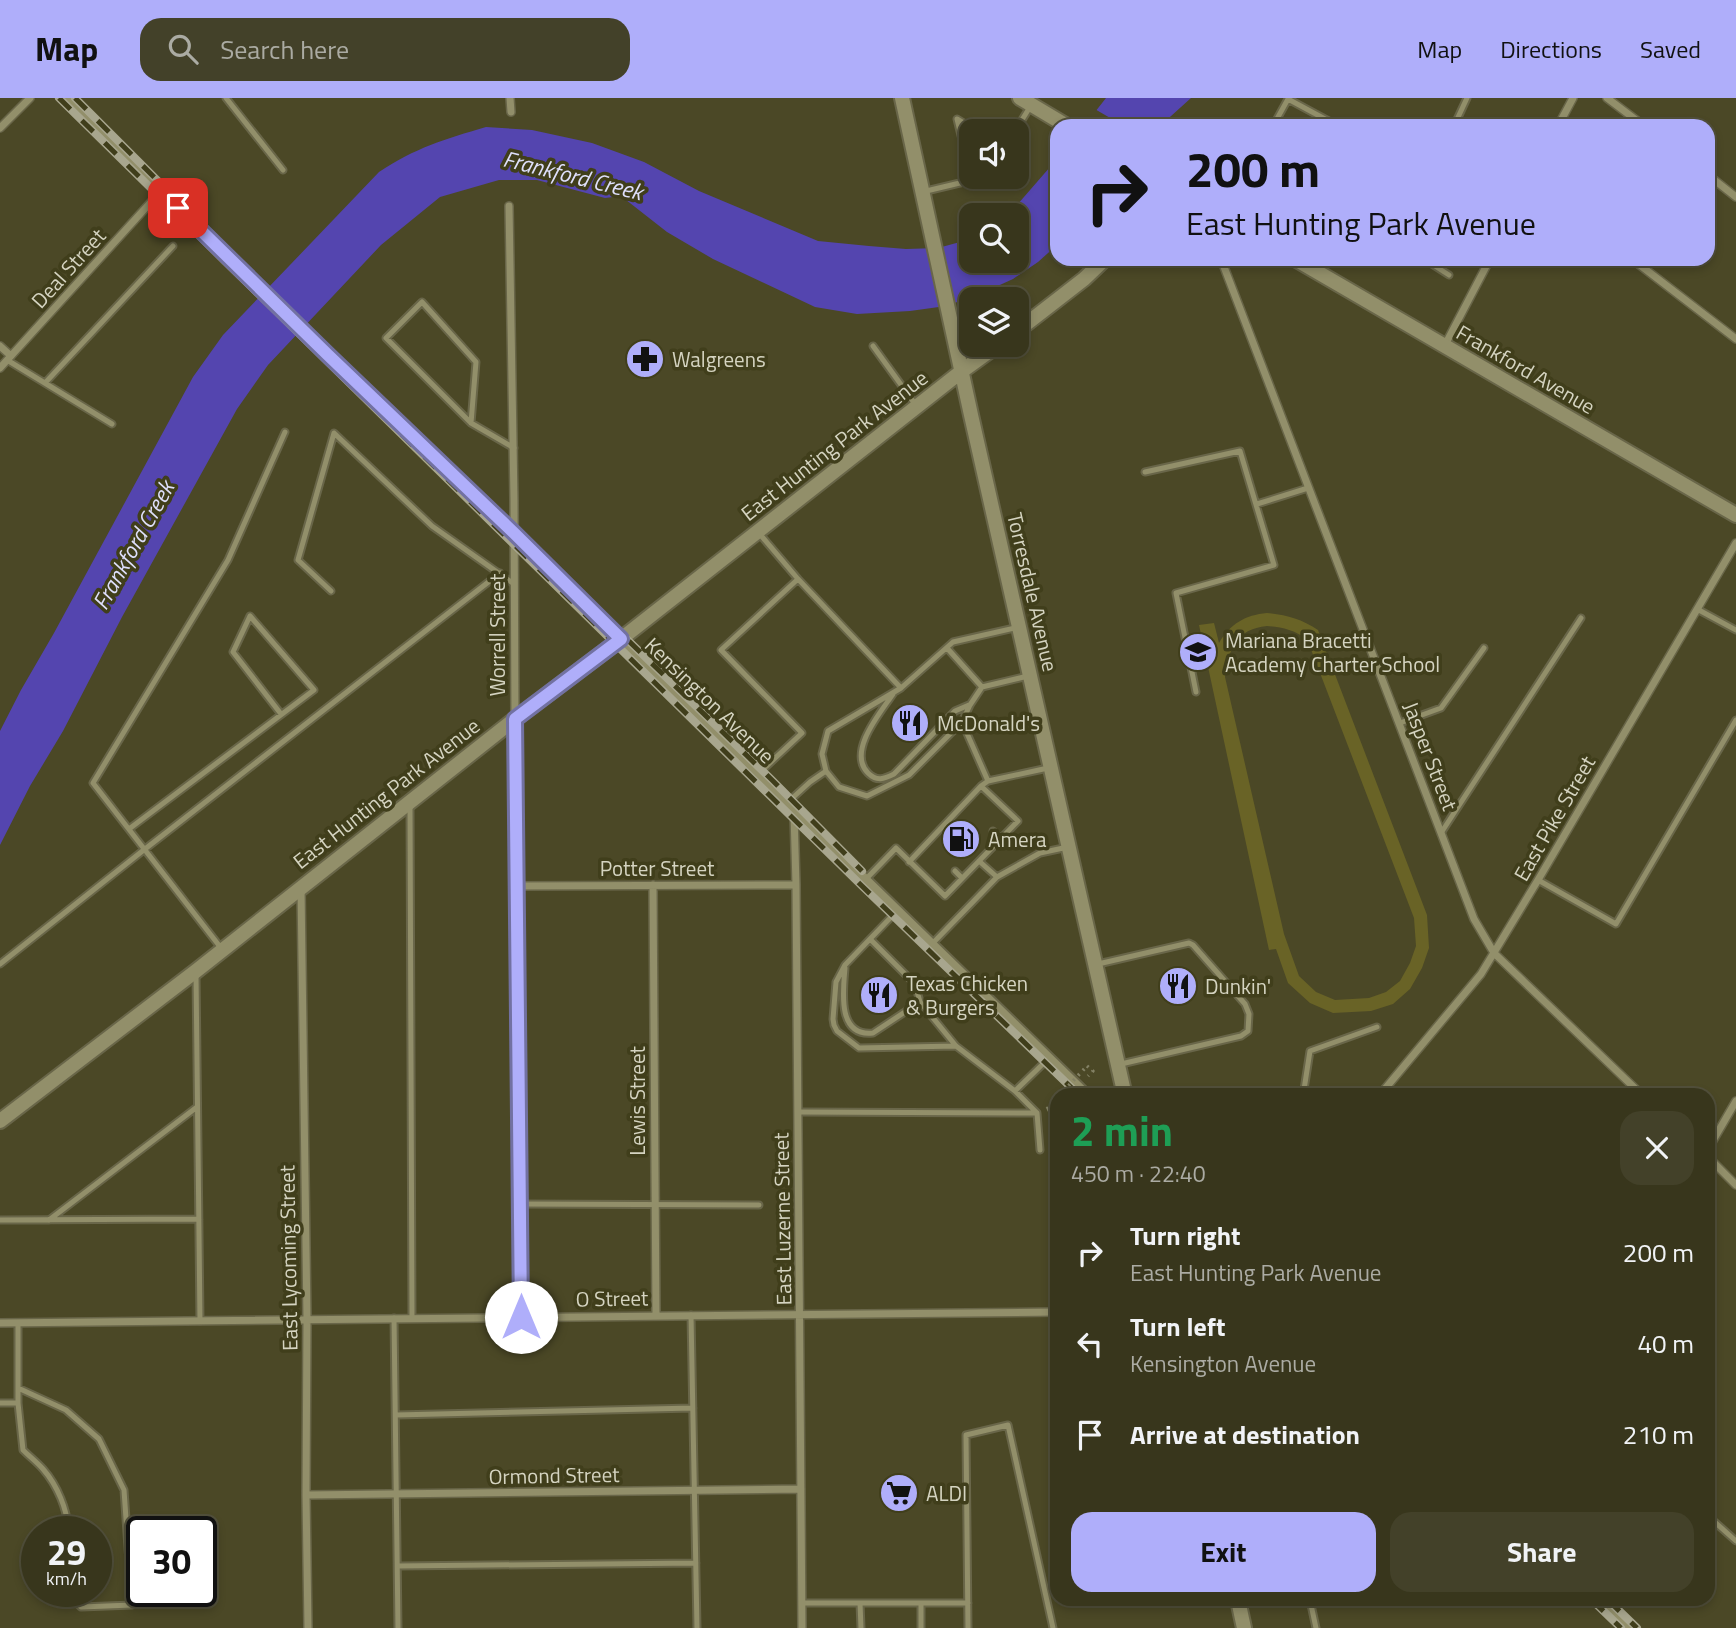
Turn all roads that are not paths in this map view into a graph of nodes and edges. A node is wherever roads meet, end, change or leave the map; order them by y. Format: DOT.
graph roads {
  1 [pos="30,98"];
  2 [pos="68,98"];
  3 [pos="226,98"];
  4 [pos="510,98"];
  5 [pos="902,98"];
  6 [pos="1288,98"];
  7 [pos="1467,98"];
  8 [pos="1573,98"];
  9 [pos="1607,98"];
  10 [pos="1026,101"];
  11 [pos="511,112"];
  12 [pos="1020,119"];
  13 [pos="1056,119"];
  14 [pos="1277,119"];
  15 [pos="1326,119"];
  16 [pos="1457,119"];
  17 [pos="1562,119"];
  18 [pos="1635,119"];
  19 [pos="0,128"];
  20 [pos="283,170"];
  21 [pos="1715,181"];
  22 [pos="959,183"];
  23 [pos="161,191"];
  24 [pos="922,192"];
  25 [pos="1736,197"];
  26 [pos="509,206"];
  27 [pos="173,246"];
  28 [pos="1098,266"];
  29 [pos="1224,266"];
  30 [pos="1308,266"];
  31 [pos="1435,266"];
  32 [pos="1486,266"];
  33 [pos="1641,266"];
  34 [pos="1449,275"];
  35 [pos="1029,322"];
  36 [pos="1736,339"];
  37 [pos="0,346"];
  38 [pos="873,346"];
  39 [pos="1445,346"];
  40 [pos="981,357"];
  41 [pos="9,358"];
  42 [pos="0,368"];
  43 [pos="962,371"];
  44 [pos="46,383"];
  45 [pos="917,407"];
  46 [pos="471,423"];
  47 [pos="112,424"];
  48 [pos="285,432"];
  49 [pos="514,448"];
  50 [pos="1145,472"];
  51 [pos="1308,488"];
  52 [pos="1257,504"];
  53 [pos="1734,511"];
  54 [pos="758,532"];
  55 [pos="514,533"];
  56 [pos="1736,543"];
  57 [pos="500,573"];
  58 [pos="798,579"];
  59 [pos="514,584"];
  60 [pos="331,591"];
  61 [pos="1697,609"];
  62 [pos="1581,618"];
  63 [pos="1019,627"];
  64 [pos="1736,630"];
  65 [pos="621,639"];
  66 [pos="947,648"];
  67 [pos="1484,648"];
  68 [pos="1030,676"];
  69 [pos="982,687"];
  70 [pos="898,690"];
  71 [pos="1196,692"];
  72 [pos="971,705"];
  73 [pos="281,715"];
  74 [pos="515,719"];
  75 [pos="1736,720"];
  76 [pos="962,722"];
  77 [pos="1400,723"];
  78 [pos="1051,768"];
  79 [pos="827,771"];
  80 [pos="758,774"];
  81 [pos="988,781"];
  82 [pos="981,786"];
  83 [pos="410,802"];
  84 [pos="790,806"];
  85 [pos="129,829"];
  86 [pos="993,831"];
  87 [pos="1441,833"];
  88 [pos="1000,839"];
  89 [pos="1069,847"];
  90 [pos="145,849"];
  91 [pos="979,861"];
  92 [pos="909,862"];
  93 [pos="955,871"];
  94 [pos="997,877"];
  95 [pos="962,878"];
  96 [pos="1538,880"];
  97 [pos="865,881"];
  98 [pos="796,885"];
  99 [pos="517,886"];
  100 [pos="653,886"];
  101 [pos="301,888"];
  102 [pos="896,912"];
  103 [pos="870,939"];
  104 [pos="931,945"];
  105 [pos="222,948"];
  106 [pos="1494,953"];
  107 [pos="0,964"];
  108 [pos="845,965"];
  109 [pos="1095,965"];
  110 [pos="195,971"];
  111 [pos="920,1002"];
  112 [pos="1377,1027"];
  113 [pos="956,1046"];
  114 [pos="1048,1059"];
  115 [pos="1118,1064"];
  116 [pos="1078,1088"];
  117 [pos="1123,1088"];
  118 [pos="1304,1088"];
  119 [pos="1386,1088"];
  120 [pos="1635,1088"];
  121 [pos="1015,1091"];
  122 [pos="1736,1101"];
  123 [pos="198,1106"];
  124 [pos="798,1112"];
  125 [pos="1037,1113"];
  126 [pos="0,1121"];
  127 [pos="1715,1137"];
  128 [pos="1041,1150"];
  129 [pos="1715,1164"];
  130 [pos="1736,1185"];
  131 [pos="520,1204"];
  132 [pos="655,1204"];
  133 [pos="759,1205"];
  134 [pos="199,1219"];
  135 [pos="0,1220"];
  136 [pos="49,1220"];
  137 [pos="1050,1312"];
  138 [pos="800,1314"];
  139 [pos="656,1315"];
  140 [pos="691,1315"];
  141 [pos="521,1317"];
  142 [pos="394,1318"];
  143 [pos="412,1318"];
  144 [pos="307,1320"];
  145 [pos="200,1321"];
  146 [pos="0,1323"];
  147 [pos="18,1323"];
  148 [pos="18,1388"];
  149 [pos="0,1403"];
  150 [pos="18,1403"];
  151 [pos="693,1408"];
  152 [pos="396,1415"];
  153 [pos="802,1489"];
  154 [pos="694,1491"];
  155 [pos="397,1494"];
  156 [pos="306,1495"];
  157 [pos="67,1516"];
  158 [pos="1715,1522"];
  159 [pos="1736,1541"];
  160 [pos="696,1563"];
  161 [pos="398,1566"];
  162 [pos="802,1603"];
  163 [pos="860,1603"];
  164 [pos="921,1603"];
  165 [pos="968,1603"];
  166 [pos="112,1606"];
  167 [pos="1239,1606"];
  168 [pos="1311,1606"];
  169 [pos="1607,1606"];
  170 [pos="308,1628"];
  171 [pos="398,1628"];
  172 [pos="697,1628"];
  173 [pos="802,1628"];
  174 [pos="861,1628"];
  175 [pos="921,1628"];
  176 [pos="968,1628"];
  177 [pos="1053,1628"];
  178 [pos="1244,1628"];
  179 [pos="1316,1628"];
  180 [pos="1630,1628"];
  1 -- 19 [label="street"];
  2 -- 23 [label="street, Kensington Avenue"];
  3 -- 20 [label="lane"];
  4 -- 11 [label="street"];
  5 -- 24 [label="main road, Torresdale Avenue"];
  6 -- 14 [label="lane"];
  6 -- 15 [label="lane"];
  7 -- 16 [label="lane"];
  8 -- 17 [label="street"];
  9 -- 18 [label="street"];
  10 -- 12 [label="lane"];
  10 -- 13 [label="main road"];
  21 -- 25 [label="street"];
  22 -- 24 [label="lane"];
  23 -- 41 [label="street, Deal Street"];
  23 -- 55 [label="street, Kensington Avenue"];
  24 -- 43 [label="main road, Torresdale Avenue"];
  26 -- 49 [label="street, Worrell Street"];
  27 -- 44 [label="lane"];
  28 -- 35 [label="main road"];
  29 -- 51 [label="street, Jasper Street"];
  30 -- 39 [label="main road, Frankford Avenue"];
  31 -- 34 [label="lane"];
  32 -- 39 [label="street"];
  33 -- 36 [label="street"];
  37 -- 41 [label="street"];
  38 -- 45 [label="lane"];
  39 -- 53 [label="main road, Frankford Avenue"];
  40 -- 43 [label="main road, East Hunting Park Avenue"];
  41 -- 42 [label="street, Deal Street"];
  41 -- 44 [label="lane"];
  43 -- 45 [label="main road, East Hunting Park Avenue"];
  43 -- 63 [label="main road, Torresdale Avenue"];
  44 -- 47 [label="lane"];
  45 -- 54 [label="main road, East Hunting Park Avenue"];
  46 -- 46 [label="lane"];
  46 -- 49 [label="lane"];
  48 -- 85 [label="lane"];
  49 -- 55 [label="street, Worrell Street"];
  50 -- 52 [label="lane"];
  51 -- 52 [label="lane"];
  51 -- 77 [label="street, Jasper Street"];
  52 -- 71 [label="lane"];
  54 -- 58 [label="lane"];
  54 -- 65 [label="main road, East Hunting Park Avenue"];
  55 -- 59 [label="street, Worrell Street"];
  55 -- 65 [label="street, Kensington Avenue"];
  56 -- 61 [label="street, East Pike Street"];
  57 -- 59 [label="lane"];
  57 -- 60 [label="lane"];
  57 -- 90 [label="lane"];
  58 -- 70 [label="lane"];
  58 -- 80 [label="lane"];
  59 -- 74 [label="street, Worrell Street"];
  61 -- 64 [label="lane"];
  61 -- 96 [label="street, East Pike Street"];
  62 -- 87 [label="lane"];
  63 -- 66 [label="lane"];
  63 -- 68 [label="main road, Torresdale Avenue"];
  65 -- 74 [label="main road, East Hunting Park Avenue"];
  65 -- 80 [label="street, Kensington Avenue"];
  66 -- 69 [label="lane"];
  66 -- 70 [label="lane"];
  67 -- 77 [label="lane"];
  68 -- 69 [label="lane"];
  68 -- 78 [label="main road, Torresdale Avenue"];
  69 -- 72 [label="lane"];
  70 -- 72 [label="lane"];
  70 -- 79 [label="lane"];
  72 -- 76 [label="lane"];
  73 -- 73 [label="lane"];
  73 -- 85 [label="lane"];
  74 -- 83 [label="main road, East Hunting Park Avenue"];
  74 -- 99 [label="street, Worrell Street"];
  75 -- 96 [label="lane"];
  76 -- 79 [label="lane"];
  76 -- 81 [label="lane"];
  77 -- 87 [label="street, Jasper Street"];
  78 -- 81 [label="lane"];
  78 -- 89 [label="main road, Torresdale Avenue"];
  79 -- 84 [label="lane"];
  80 -- 84 [label="street, Kensington Avenue"];
  81 -- 82 [label="lane"];
  82 -- 88 [label="lane"];
  82 -- 92 [label="lane"];
  83 -- 101 [label="main road, East Hunting Park Avenue"];
  83 -- 143 [label="lane"];
  84 -- 97 [label="street, Kensington Avenue"];
  84 -- 98 [label="street, East Luzerne Street"];
  85 -- 90 [label="lane"];
  86 -- 88 [label="lane"];
  87 -- 106 [label="street, Jasper Street"];
  88 -- 91 [label="lane"];
  89 -- 94 [label="lane"];
  89 -- 109 [label="main road, Torresdale Avenue"];
  90 -- 105 [label="lane"];
  90 -- 107 [label="lane"];
  91 -- 94 [label="lane"];
  91 -- 95 [label="lane"];
  92 -- 95 [label="lane"];
  92 -- 97 [label="lane"];
  93 -- 95 [label="lane"];
  94 -- 104 [label="lane"];
  96 -- 106 [label="street, East Pike Street"];
  97 -- 102 [label="street, Kensington Avenue"];
  98 -- 100 [label="street, Potter Street"];
  98 -- 124 [label="street, East Luzerne Street"];
  99 -- 100 [label="street, Potter Street"];
  99 -- 131 [label="street, Worrell Street"];
  100 -- 132 [label="street, Lewis Street"];
  101 -- 105 [label="main road, East Hunting Park Avenue"];
  101 -- 144 [label="street, East Lycoming Street"];
  102 -- 103 [label="lane"];
  102 -- 104 [label="street, Kensington Avenue"];
  103 -- 108 [label="lane"];
  103 -- 111 [label="lane"];
  104 -- 114 [label="street, Kensington Avenue"];
  105 -- 110 [label="main road, East Hunting Park Avenue"];
  106 -- 119 [label="street, East Pike Street"];
  106 -- 120 [label="street, Jasper Street"];
  108 -- 111 [label="lane"];
  108 -- 113 [label="lane"];
  109 -- 115 [label="main road, Torresdale Avenue"];
  109 -- 115 [label="lane"];
  110 -- 123 [label="lane"];
  110 -- 126 [label="main road, East Hunting Park Avenue"];
  111 -- 113 [label="lane"];
  112 -- 118 [label="lane"];
  113 -- 121 [label="lane"];
  114 -- 116 [label="street, Kensington Avenue"];
  114 -- 121 [label="lane"];
  115 -- 117 [label="main road, Torresdale Avenue"];
  121 -- 125 [label="lane"];
  122 -- 127 [label="street"];
  123 -- 134 [label="lane"];
  123 -- 136 [label="lane"];
  124 -- 125 [label="lane"];
  124 -- 138 [label="street, East Luzerne Street"];
  125 -- 128 [label="lane"];
  129 -- 130 [label="street"];
  131 -- 132 [label="lane"];
  131 -- 141 [label="street, Worrell Street"];
  132 -- 133 [label="lane"];
  132 -- 139 [label="street, Lewis Street"];
  134 -- 136 [label="lane"];
  134 -- 145 [label="lane"];
  135 -- 136 [label="lane"];
  137 -- 138 [label="street, O Street"];
  138 -- 140 [label="street, O Street"];
  138 -- 153 [label="street, East Luzerne Street"];
  139 -- 140 [label="street, O Street"];
  139 -- 141 [label="street, O Street"];
  140 -- 151 [label="lane"];
  141 -- 143 [label="street, O Street"];
  142 -- 143 [label="street, O Street"];
  142 -- 144 [label="street, O Street"];
  142 -- 152 [label="lane"];
  144 -- 145 [label="street, O Street"];
  144 -- 156 [label="street, East Lycoming Street"];
  145 -- 147 [label="street, O Street"];
  146 -- 147 [label="street, O Street"];
  147 -- 148 [label="lane"];
  148 -- 150 [label="lane"];
  148 -- 166 [label="lane"];
  149 -- 150 [label="lane"];
  150 -- 157 [label="lane"];
  151 -- 152 [label="lane"];
  151 -- 154 [label="lane"];
  152 -- 155 [label="lane"];
  153 -- 154 [label="street, Ormond Street"];
  153 -- 162 [label="street, East Luzerne Street"];
  154 -- 155 [label="street, Ormond Street"];
  154 -- 160 [label="lane"];
  155 -- 156 [label="street, Ormond Street"];
  155 -- 161 [label="lane"];
  156 -- 170 [label="street, East Lycoming Street"];
  158 -- 159 [label="lane"];
  160 -- 161 [label="lane"];
  160 -- 172 [label="lane"];
  161 -- 171 [label="lane"];
  162 -- 163 [label="lane"];
  162 -- 173 [label="street, East Luzerne Street"];
  163 -- 164 [label="lane"];
  163 -- 174 [label="lane"];
  164 -- 165 [label="lane"];
  164 -- 175 [label="lane"];
  165 -- 176 [label="lane"];
  165 -- 177 [label="lane"];
  167 -- 178 [label="main road"];
  168 -- 179 [label="lane"];
  169 -- 180 [label="street"];
}
